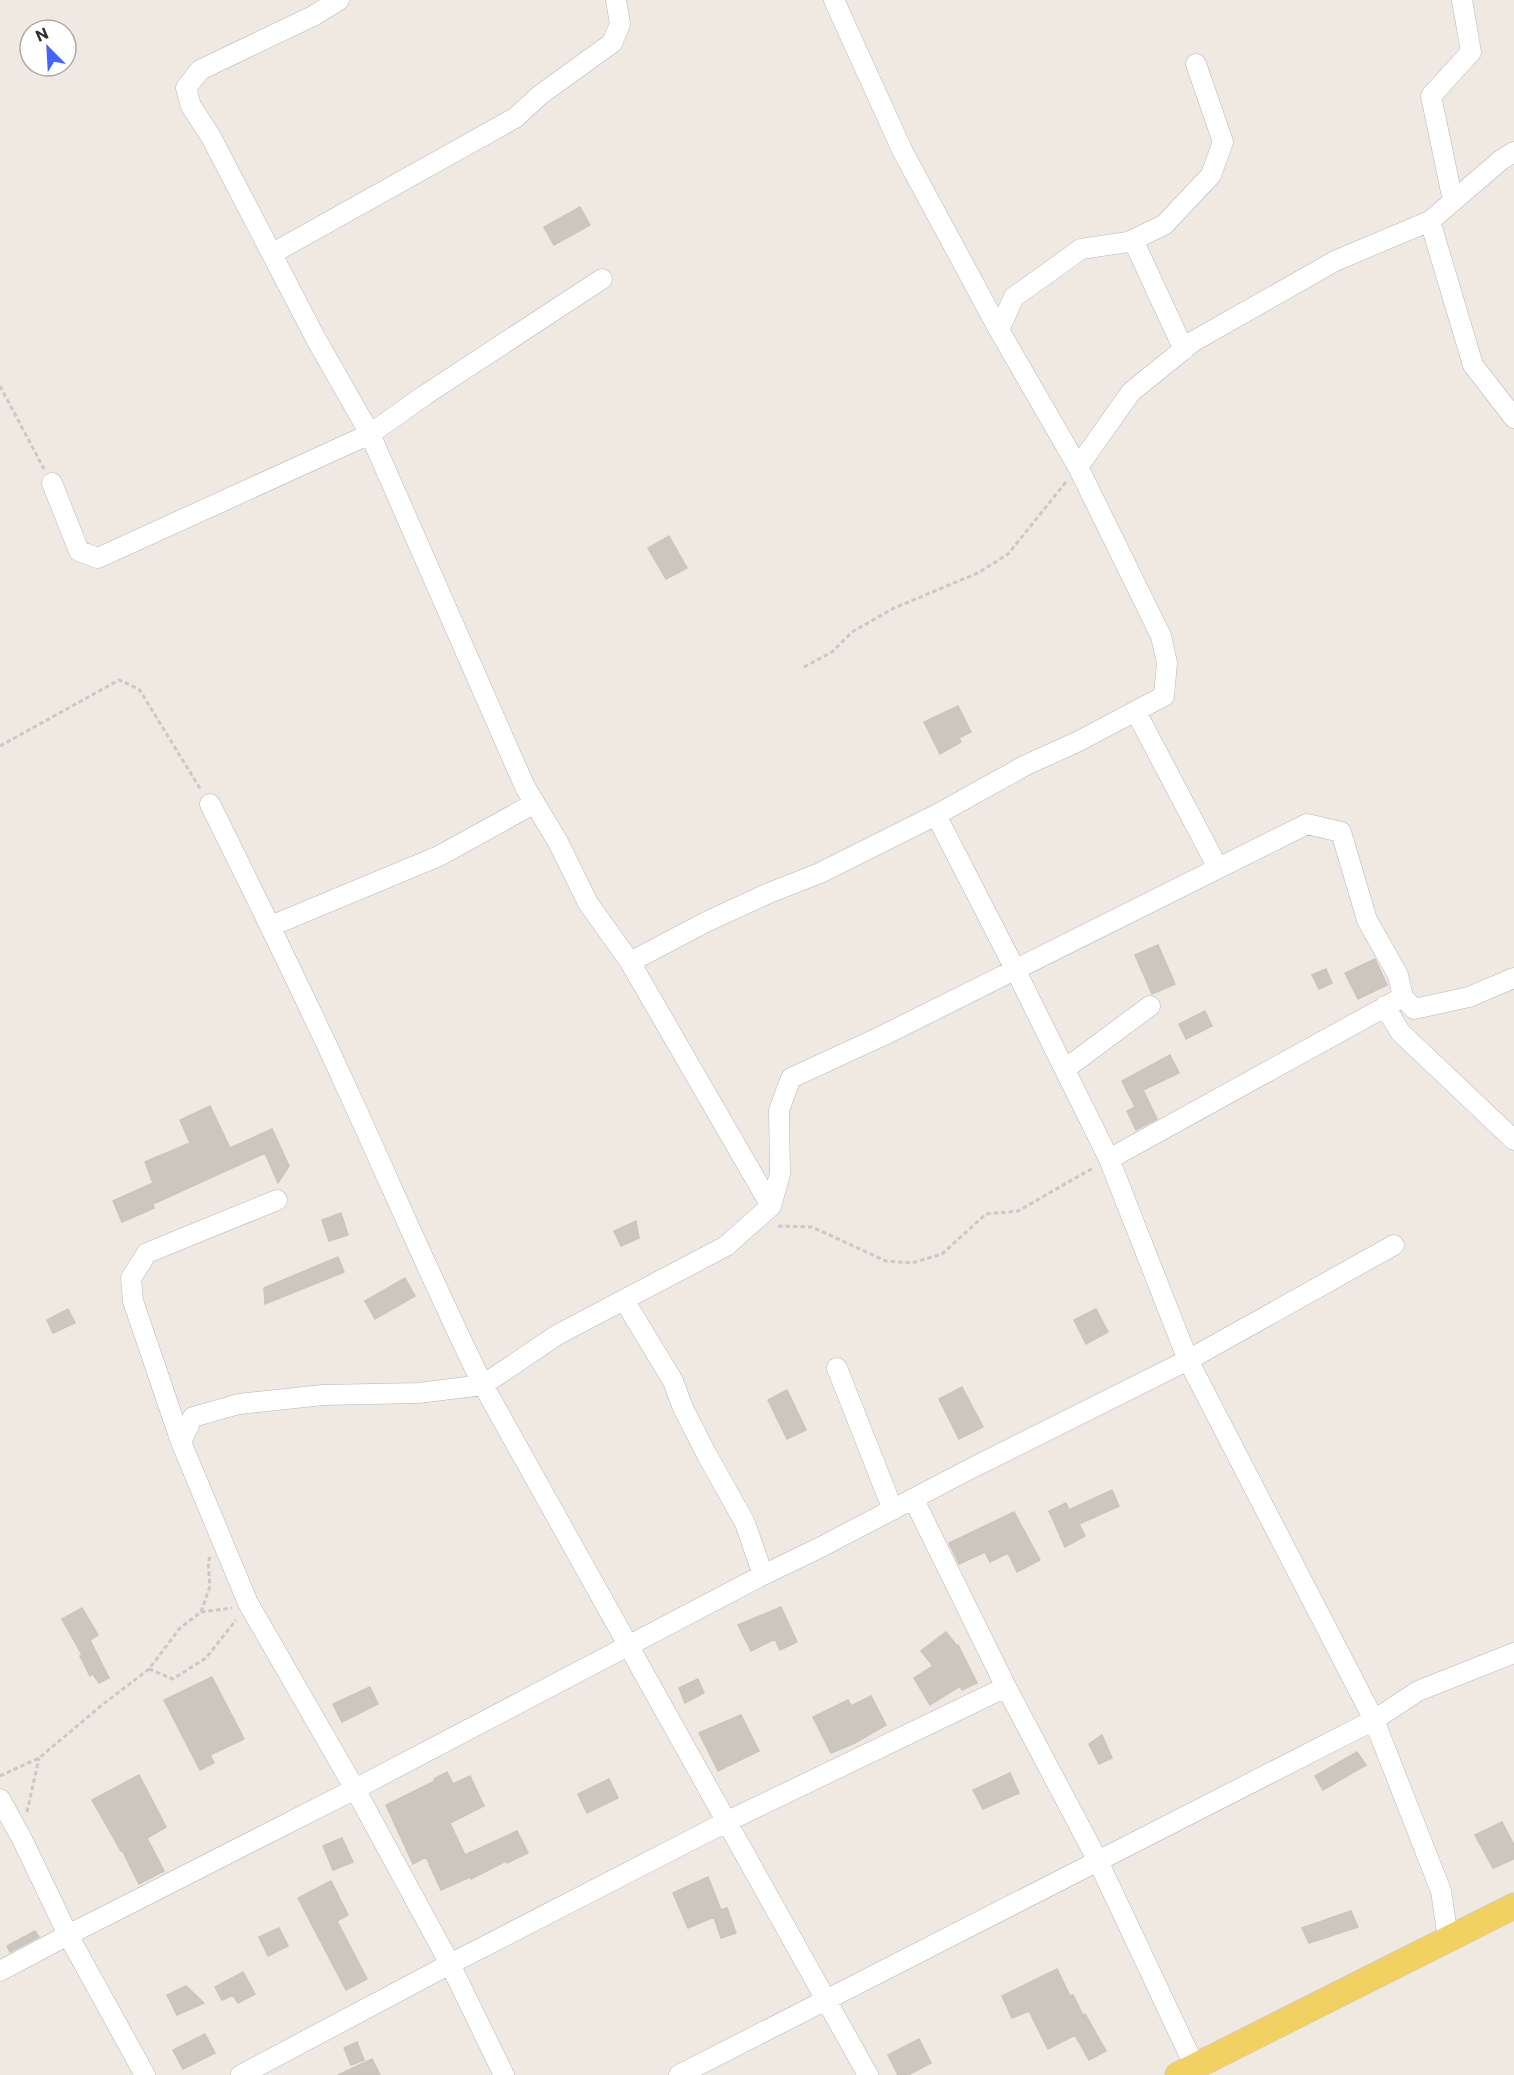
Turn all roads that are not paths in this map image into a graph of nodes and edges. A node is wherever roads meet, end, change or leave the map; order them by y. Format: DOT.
graph roads {
  1 [pos="339,0"];
  2 [pos="616,0"];
  3 [pos="834,0"];
  4 [pos="1462,0"];
  5 [pos="1196,64"];
  6 [pos="1514,152"];
  7 [pos="1454,201"];
  8 [pos="1430,221"];
  9 [pos="1133,240"];
  10 [pos="273,253"];
  11 [pos="602,279"];
  12 [pos="999,330"];
  13 [pos="1184,350"];
  14 [pos="1514,418"];
  15 [pos="370,434"];
  16 [pos="1078,467"];
  17 [pos="52,483"];
  18 [pos="1136,712"];
  19 [pos="535,803"];
  20 [pos="210,804"];
  21 [pos="936,815"];
  22 [pos="1218,868"];
  23 [pos="271,926"];
  24 [pos="630,962"];
  25 [pos="1015,969"];
  26 [pos="1514,978"];
  27 [pos="1403,997"];
  28 [pos="1150,1006"];
  29 [pos="1385,1006"];
  30 [pos="1065,1069"];
  31 [pos="1514,1140"];
  32 [pos="1108,1159"];
  33 [pos="277,1200"];
  34 [pos="771,1206"];
  35 [pos="1394,1245"];
  36 [pos="624,1300"];
  37 [pos="1188,1360"];
  38 [pos="837,1368"];
  39 [pos="483,1385"];
  40 [pos="181,1442"];
  41 [pos="914,1500"];
  42 [pos="893,1510"];
  43 [pos="763,1575"];
  44 [pos="628,1645"];
  45 [pos="1514,1653"];
  46 [pos="1006,1687"];
  47 [pos="1374,1720"];
  48 [pos="354,1789"];
  49 [pos="0,1799"];
  50 [pos="726,1822"];
  51 [pos="1098,1861"];
  52 [pos="1514,1906"];
  53 [pos="68,1935"];
  54 [pos="1448,1939"];
  55 [pos="450,1964"];
  56 [pos="0,1971"];
  57 [pos="826,2000"];
  58 [pos="1186,2071"];
  59 [pos="145,2075"];
  60 [pos="241,2075"];
  61 [pos="504,2075"];
  62 [pos="679,2075"];
  63 [pos="867,2075"];
  1 -- 10 [label="street"];
  2 -- 10 [label="street"];
  3 -- 12 [label="street"];
  4 -- 7 [label="street"];
  5 -- 9 [label="street"];
  6 -- 7 [label="street"];
  7 -- 8 [label="street"];
  8 -- 13 [label="street"];
  8 -- 14 [label="street"];
  9 -- 12 [label="street"];
  9 -- 13 [label="street"];
  10 -- 15 [label="street"];
  11 -- 15 [label="street"];
  12 -- 16 [label="street"];
  13 -- 16 [label="street"];
  15 -- 17 [label="street"];
  15 -- 19 [label="street"];
  16 -- 18 [label="street"];
  18 -- 21 [label="street"];
  18 -- 22 [label="street"];
  19 -- 23 [label="street"];
  19 -- 24 [label="street"];
  20 -- 23 [label="street"];
  21 -- 24 [label="street"];
  21 -- 25 [label="street"];
  22 -- 25 [label="street"];
  22 -- 27 [label="street"];
  23 -- 39 [label="street"];
  24 -- 34 [label="street"];
  25 -- 30 [label="street"];
  25 -- 34 [label="street"];
  26 -- 27 [label="street"];
  27 -- 29 [label="street"];
  28 -- 30 [label="street"];
  29 -- 31 [label="street"];
  29 -- 32 [label="street"];
  30 -- 32 [label="street"];
  32 -- 37 [label="street"];
  33 -- 40 [label="street"];
  34 -- 36 [label="street"];
  35 -- 37 [label="street"];
  36 -- 39 [label="street"];
  36 -- 43 [label="street"];
  37 -- 41 [label="street"];
  37 -- 47 [label="street"];
  38 -- 42 [label="street"];
  39 -- 40 [label="street"];
  39 -- 44 [label="street"];
  40 -- 48 [label="street"];
  41 -- 42 [label="street"];
  41 -- 46 [label="street"];
  42 -- 43 [label="street"];
  43 -- 44 [label="street"];
  44 -- 48 [label="street"];
  44 -- 50 [label="street"];
  45 -- 47 [label="street"];
  46 -- 50 [label="street"];
  46 -- 51 [label="street"];
  47 -- 51 [label="street"];
  47 -- 54 [label="street"];
  48 -- 53 [label="street"];
  48 -- 55 [label="street"];
  49 -- 53 [label="street"];
  50 -- 55 [label="street"];
  50 -- 57 [label="street"];
  51 -- 57 [label="street"];
  51 -- 58 [label="street"];
  52 -- 54 [label="main road"];
  53 -- 56 [label="street"];
  53 -- 59 [label="street"];
  54 -- 58 [label="main road"];
  55 -- 60 [label="street"];
  55 -- 61 [label="street"];
  57 -- 62 [label="street"];
  57 -- 63 [label="street"];
}
